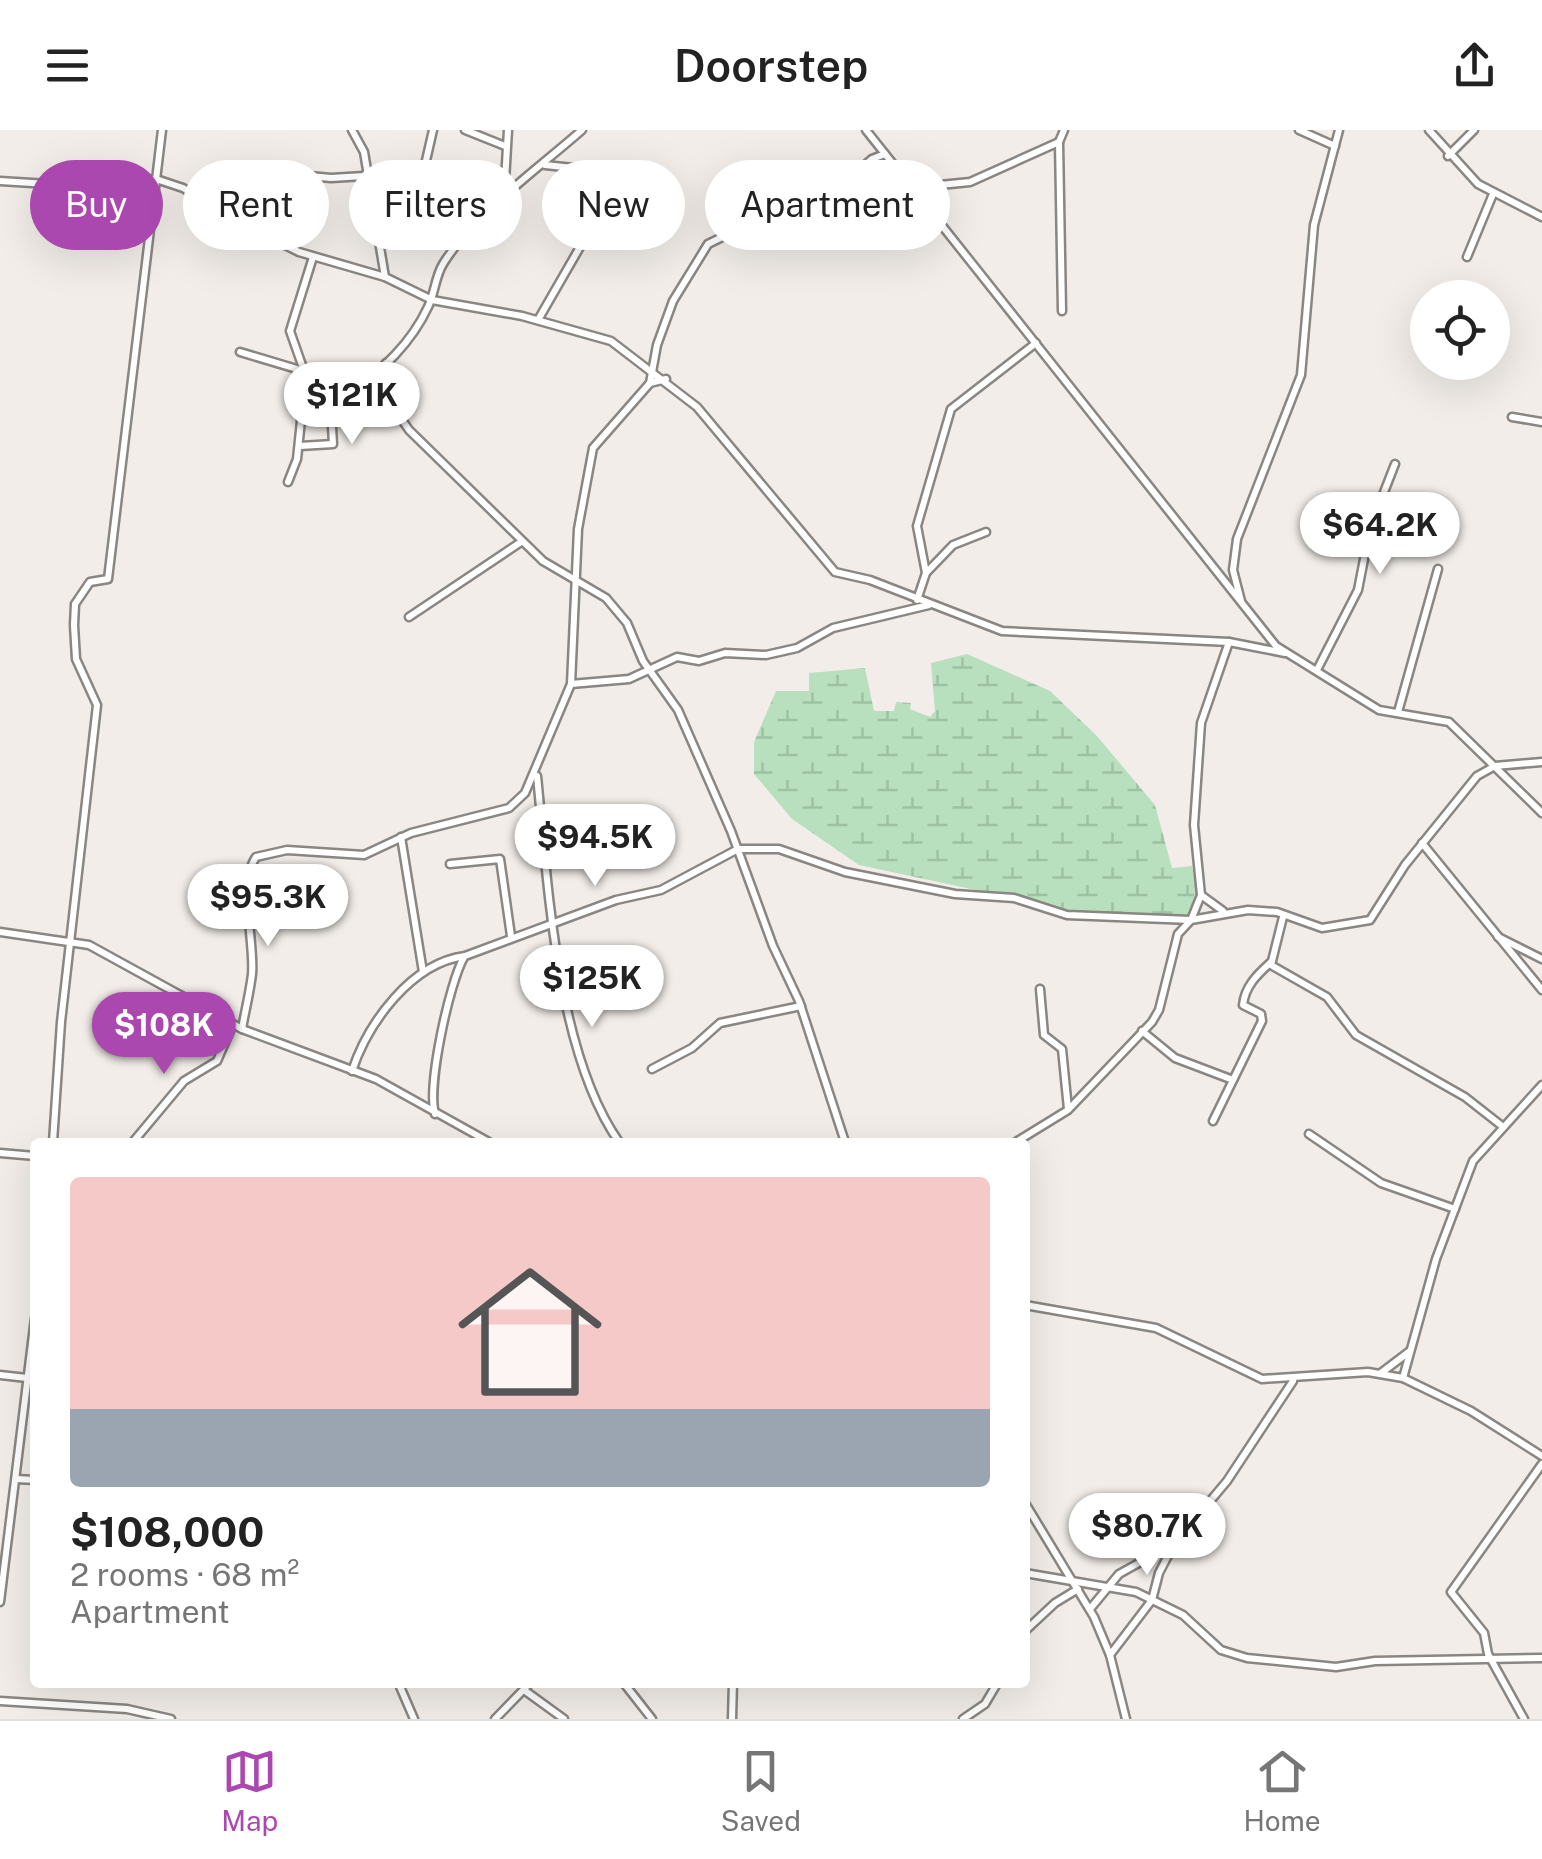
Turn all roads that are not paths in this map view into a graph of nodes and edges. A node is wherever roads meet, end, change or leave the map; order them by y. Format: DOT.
graph roads {
  1 [pos="162,130"];
  2 [pos="352,130"];
  3 [pos="433,130"];
  4 [pos="464,130"];
  5 [pos="508,130"];
  6 [pos="582,130"];
  7 [pos="866,130"];
  8 [pos="1064,130"];
  9 [pos="1300,130"];
  10 [pos="1339,130"];
  11 [pos="1428,130"];
  12 [pos="1474,130"];
  13 [pos="1060,142"];
  14 [pos="505,146"];
  15 [pos="1334,146"];
  16 [pos="885,154"];
  17 [pos="1448,156"];
  18 [pos="158,160"];
  19 [pos="364,160"];
  20 [pos="426,160"];
  21 [pos="505,160"];
  22 [pos="548,160"];
  23 [pos="889,160"];
  24 [pos="542,166"];
  25 [pos="0,181"];
  26 [pos="30,183"];
  27 [pos="522,184"];
  28 [pos="950,184"];
  29 [pos="1493,194"];
  30 [pos="1542,217"];
  31 [pos="950,237"];
  32 [pos="147,250"];
  33 [pos="298,250"];
  34 [pos="381,250"];
  35 [pos="453,250"];
  36 [pos="579,250"];
  37 [pos="313,257"];
  38 [pos="1467,257"];
  39 [pos="384,277"];
  40 [pos="432,300"];
  41 [pos="1062,311"];
  42 [pos="538,320"];
  43 [pos="1036,343"];
  44 [pos="240,352"];
  45 [pos="386,363"];
  46 [pos="304,368"];
  47 [pos="651,368"];
  48 [pos="320,374"];
  49 [pos="368,376"];
  50 [pos="666,379"];
  51 [pos="382,381"];
  52 [pos="347,384"];
  53 [pos="650,384"];
  54 [pos="1512,417"];
  55 [pos="1542,422"];
  56 [pos="300,446"];
  57 [pos="1395,464"];
  58 [pos="288,482"];
  59 [pos="986,532"];
  60 [pos="521,542"];
  61 [pos="1438,569"];
  62 [pos="926,573"];
  63 [pos="576,580"];
  64 [pos="917,600"];
  65 [pos="929,605"];
  66 [pos="1243,607"];
  67 [pos="409,617"];
  68 [pos="1229,642"];
  69 [pos="1285,653"];
  70 [pos="1318,668"];
  71 [pos="649,671"];
  72 [pos="571,684"];
  73 [pos="1398,712"];
  74 [pos="1542,762"];
  75 [pos="1495,766"];
  76 [pos="536,769"];
  77 [pos="1542,813"];
  78 [pos="401,837"];
  79 [pos="1422,842"];
  80 [pos="738,848"];
  81 [pos="450,864"];
  82 [pos="1201,895"];
  83 [pos="1224,912"];
  84 [pos="1283,918"];
  85 [pos="1191,920"];
  86 [pos="555,922"];
  87 [pos="0,932"];
  88 [pos="1493,934"];
  89 [pos="511,936"];
  90 [pos="71,940"];
  91 [pos="465,956"];
  92 [pos="1542,959"];
  93 [pos="1270,963"];
  94 [pos="423,973"];
  95 [pos="1040,990"];
  96 [pos="1542,990"];
  97 [pos="801,1006"];
  98 [pos="234,1024"];
  99 [pos="242,1029"];
  100 [pos="1142,1031"];
  101 [pos="652,1069"];
  102 [pos="352,1071"];
  103 [pos="1233,1080"];
  104 [pos="1542,1085"];
  105 [pos="1068,1110"];
  106 [pos="435,1115"];
  107 [pos="1213,1121"];
  108 [pos="1502,1126"];
  109 [pos="1309,1134"];
  110 [pos="53,1138"];
  111 [pos="136,1138"];
  112 [pos="481,1138"];
  113 [pos="617,1138"];
  114 [pos="843,1138"];
  115 [pos="1022,1138"];
  116 [pos="0,1152"];
  117 [pos="30,1155"];
  118 [pos="1455,1209"];
  119 [pos="1030,1306"];
  120 [pos="1411,1350"];
  121 [pos="30,1356"];
  122 [pos="1380,1373"];
  123 [pos="0,1375"];
  124 [pos="27,1378"];
  125 [pos="1403,1378"];
  126 [pos="1293,1380"];
  127 [pos="1542,1456"];
  128 [pos="1542,1464"];
  129 [pos="16,1478"];
  130 [pos="30,1479"];
  131 [pos="1030,1512"];
  132 [pos="1174,1544"];
  133 [pos="1030,1574"];
  134 [pos="1077,1587"];
  135 [pos="1104,1590"];
  136 [pos="1152,1600"];
  137 [pos="0,1602"];
  138 [pos="1090,1609"];
  139 [pos="1030,1627"];
  140 [pos="1110,1655"];
  141 [pos="1542,1658"];
  142 [pos="1492,1660"];
  143 [pos="401,1688"];
  144 [pos="628,1688"];
  145 [pos="732,1688"];
  146 [pos="994,1688"];
  147 [pos="524,1690"];
  148 [pos="0,1700"];
  149 [pos="170,1719"];
  150 [pos="414,1719"];
  151 [pos="494,1719"];
  152 [pos="564,1719"];
  153 [pos="652,1719"];
  154 [pos="732,1719"];
  155 [pos="964,1719"];
  156 [pos="1126,1719"];
  157 [pos="1524,1719"];
  1 -- 18 [label="street"];
  2 -- 19 [label="street"];
  3 -- 20 [label="street"];
  4 -- 14 [label="street"];
  5 -- 14 [label="street"];
  6 -- 22 [label="street"];
  7 -- 16 [label="street"];
  8 -- 13 [label="street"];
  9 -- 15 [label="street"];
  10 -- 15 [label="street"];
  11 -- 17 [label="street"];
  12 -- 17 [label="street"];
  13 -- 28 [label="street"];
  13 -- 41 [label="street"];
  14 -- 21 [label="street"];
  15 -- 66 [label="street"];
  16 -- 23 [label="street"];
  16 -- 47 [label="street"];
  17 -- 29 [label="street"];
  24 -- 27 [label="street"];
  25 -- 26 [label="street"];
  29 -- 30 [label="street"];
  29 -- 38 [label="street"];
  31 -- 43 [label="street"];
  32 -- 90 [label="street"];
  33 -- 37 [label="street"];
  34 -- 39 [label="street"];
  35 -- 40 [label="street"];
  36 -- 42 [label="street"];
  37 -- 39 [label="street"];
  37 -- 46 [label="street"];
  39 -- 40 [label="street"];
  40 -- 42 [label="street"];
  40 -- 45 [label="street"];
  42 -- 47 [label="street"];
  43 -- 62 [label="street"];
  43 -- 66 [label="street"];
  44 -- 46 [label="street"];
  45 -- 49 [label="street"];
  45 -- 51 [label="street"];
  46 -- 48 [label="street"];
  47 -- 50 [label="street"];
  47 -- 53 [label="street"];
  48 -- 52 [label="street"];
  48 -- 56 [label="street"];
  49 -- 51 [label="street"];
  49 -- 52 [label="street"];
  50 -- 53 [label="street"];
  50 -- 64 [label="street"];
  51 -- 60 [label="street"];
  52 -- 56 [label="street"];
  53 -- 63 [label="street"];
  54 -- 55 [label="street"];
  56 -- 58 [label="street"];
  57 -- 70 [label="street"];
  59 -- 62 [label="street"];
  60 -- 63 [label="street"];
  60 -- 67 [label="street"];
  61 -- 73 [label="street"];
  62 -- 64 [label="street"];
  63 -- 71 [label="street"];
  63 -- 72 [label="street"];
  64 -- 65 [label="street"];
  65 -- 68 [label="street"];
  65 -- 71 [label="street"];
  66 -- 69 [label="street"];
  68 -- 69 [label="street"];
  68 -- 82 [label="street"];
  69 -- 70 [label="street"];
  70 -- 73 [label="street"];
  71 -- 72 [label="street"];
  71 -- 80 [label="street"];
  72 -- 76 [label="street"];
  73 -- 75 [label="street"];
  74 -- 75 [label="street"];
  75 -- 77 [label="street"];
  75 -- 79 [label="street"];
  76 -- 78 [label="street"];
  76 -- 86 [label="street"];
  78 -- 94 [label="street"];
  78 -- 99 [label="street"];
  79 -- 84 [label="street"];
  79 -- 88 [label="street"];
  80 -- 85 [label="street"];
  80 -- 86 [label="street"];
  80 -- 97 [label="street"];
  81 -- 89 [label="street"];
  82 -- 83 [label="street"];
  82 -- 85 [label="street"];
  83 -- 84 [label="street"];
  83 -- 85 [label="street"];
  84 -- 93 [label="street"];
  85 -- 100 [label="street"];
  86 -- 89 [label="street"];
  86 -- 113 [label="street"];
  87 -- 90 [label="street"];
  88 -- 92 [label="street"];
  88 -- 96 [label="street"];
  89 -- 91 [label="street"];
  90 -- 98 [label="street"];
  90 -- 110 [label="street"];
  91 -- 94 [label="street"];
  91 -- 106 [label="street"];
  93 -- 103 [label="street"];
  93 -- 108 [label="street"];
  94 -- 102 [label="street"];
  95 -- 105 [label="street"];
  97 -- 101 [label="street"];
  97 -- 114 [label="street"];
  98 -- 99 [label="street"];
  98 -- 111 [label="street"];
  99 -- 102 [label="street"];
  100 -- 103 [label="street"];
  100 -- 105 [label="street"];
  102 -- 106 [label="street"];
  103 -- 107 [label="street"];
  104 -- 108 [label="street"];
  105 -- 115 [label="street"];
  106 -- 112 [label="street"];
  108 -- 118 [label="street"];
  109 -- 118 [label="street"];
  116 -- 117 [label="street"];
  118 -- 120 [label="street"];
  119 -- 126 [label="street"];
  120 -- 122 [label="street"];
  120 -- 125 [label="street"];
  121 -- 124 [label="street"];
  122 -- 125 [label="street"];
  122 -- 126 [label="street"];
  123 -- 124 [label="street"];
  124 -- 129 [label="street"];
  125 -- 127 [label="street"];
  126 -- 132 [label="street"];
  128 -- 142 [label="street"];
  129 -- 130 [label="street"];
  129 -- 137 [label="street"];
  131 -- 134 [label="street"];
  132 -- 135 [label="street"];
  132 -- 136 [label="street"];
  133 -- 134 [label="street"];
  134 -- 135 [label="street"];
  134 -- 138 [label="street"];
  134 -- 139 [label="street"];
  135 -- 136 [label="street"];
  135 -- 138 [label="street"];
  136 -- 140 [label="street"];
  136 -- 142 [label="street"];
  138 -- 140 [label="street"];
  140 -- 156 [label="street"];
  141 -- 142 [label="street"];
  142 -- 157 [label="street"];
  143 -- 150 [label="street"];
  144 -- 153 [label="street"];
  145 -- 154 [label="street"];
  146 -- 155 [label="street"];
  147 -- 151 [label="street"];
  147 -- 152 [label="street"];
  148 -- 149 [label="street"];
}
